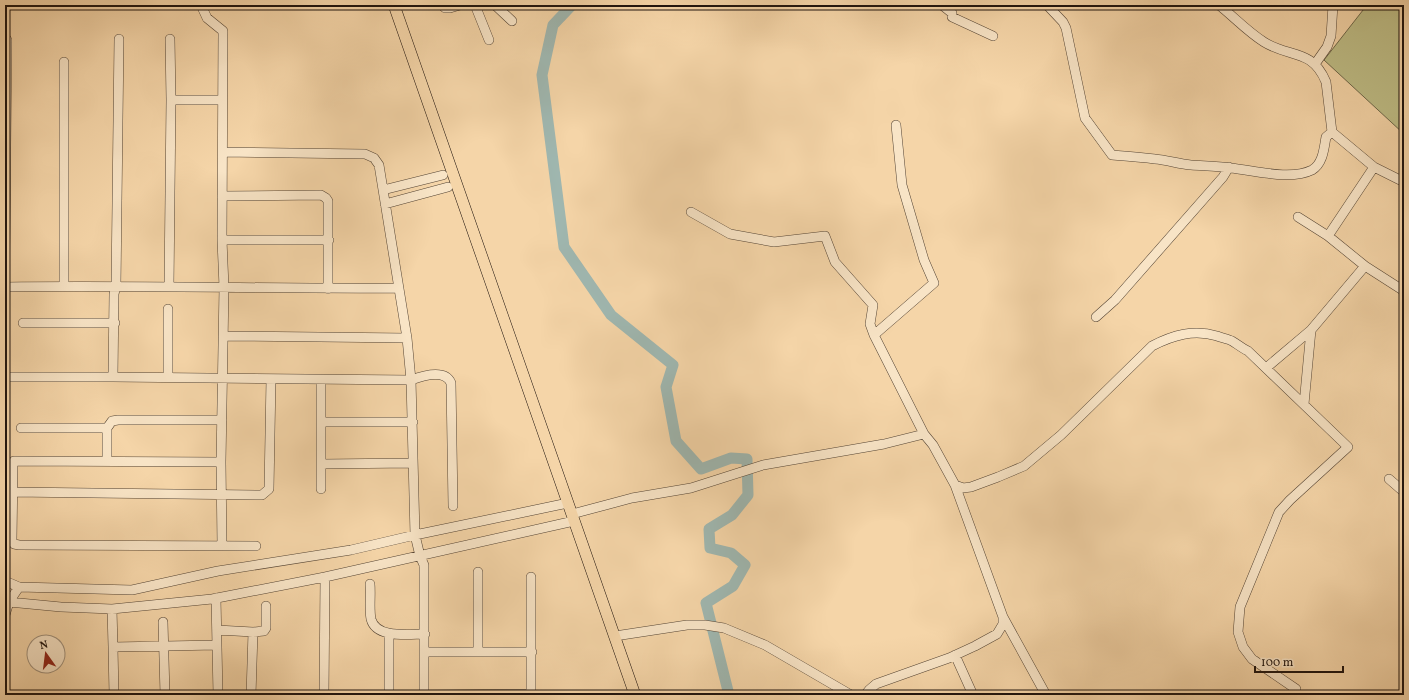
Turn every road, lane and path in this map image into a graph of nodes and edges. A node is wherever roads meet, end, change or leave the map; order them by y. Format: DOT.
graph roads {
  1 [pos="201,5"];
  2 [pos="394,5"];
  3 [pos="442,5"];
  4 [pos="460,5"];
  5 [pos="475,5"];
  6 [pos="495,5"];
  7 [pos="942,5"];
  8 [pos="1047,5"];
  9 [pos="1219,5"];
  10 [pos="1333,5"];
  11 [pos="512,21"];
  12 [pos="993,36"];
  13 [pos="5,37"];
  14 [pos="119,39"];
  15 [pos="170,39"];
  16 [pos="489,40"];
  17 [pos="64,62"];
  18 [pos="1315,64"];
  19 [pos="171,100"];
  20 [pos="222,100"];
  21 [pos="896,125"];
  22 [pos="1332,132"];
  23 [pos="223,152"];
  24 [pos="1229,167"];
  25 [pos="1374,167"];
  26 [pos="443,175"];
  27 [pos="1404,182"];
  28 [pos="448,187"];
  29 [pos="383,190"];
  30 [pos="222,196"];
  31 [pos="385,204"];
  32 [pos="691,212"];
  33 [pos="1298,217"];
  34 [pos="5,228"];
  35 [pos="1328,236"];
  36 [pos="222,240"];
  37 [pos="329,240"];
  38 [pos="5,251"];
  39 [pos="1365,266"];
  40 [pos="64,286"];
  41 [pos="116,286"];
  42 [pos="5,287"];
  43 [pos="169,287"];
  44 [pos="224,287"];
  45 [pos="398,288"];
  46 [pos="328,289"];
  47 [pos="1404,291"];
  48 [pos="168,309"];
  49 [pos="1096,317"];
  50 [pos="23,324"];
  51 [pos="115,324"];
  52 [pos="1311,330"];
  53 [pos="874,335"];
  54 [pos="223,336"];
  55 [pos="407,338"];
  56 [pos="1266,368"];
  57 [pos="5,377"];
  58 [pos="113,377"];
  59 [pos="168,377"];
  60 [pos="222,377"];
  61 [pos="271,379"];
  62 [pos="321,380"];
  63 [pos="411,380"];
  64 [pos="1304,404"];
  65 [pos="222,420"];
  66 [pos="321,422"];
  67 [pos="413,422"];
  68 [pos="21,428"];
  69 [pos="107,428"];
  70 [pos="924,434"];
  71 [pos="107,461"];
  72 [pos="221,462"];
  73 [pos="413,463"];
  74 [pos="321,464"];
  75 [pos="1390,479"];
  76 [pos="955,485"];
  77 [pos="320,489"];
  78 [pos="12,492"];
  79 [pos="1404,492"];
  80 [pos="222,494"];
  81 [pos="568,503"];
  82 [pos="453,506"];
  83 [pos="573,518"];
  84 [pos="415,535"];
  85 [pos="222,546"];
  86 [pos="256,546"];
  87 [pos="420,556"];
  88 [pos="478,572"];
  89 [pos="325,577"];
  90 [pos="532,577"];
  91 [pos="5,581"];
  92 [pos="370,584"];
  93 [pos="19,586"];
  94 [pos="216,598"];
  95 [pos="7,602"];
  96 [pos="266,606"];
  97 [pos="112,609"];
  98 [pos="5,615"];
  99 [pos="1003,617"];
  100 [pos="164,622"];
  101 [pos="217,630"];
  102 [pos="253,632"];
  103 [pos="389,634"];
  104 [pos="425,634"];
  105 [pos="615,636"];
  106 [pos="217,645"];
  107 [pos="164,646"];
  108 [pos="113,647"];
  109 [pos="478,651"];
  110 [pos="425,652"];
  111 [pos="532,652"];
  112 [pos="956,655"];
  113 [pos="1296,689"];
  114 [pos="531,694"];
  115 [pos="114,695"];
  116 [pos="165,695"];
  117 [pos="218,695"];
  118 [pos="251,695"];
  119 [pos="324,695"];
  120 [pos="389,695"];
  121 [pos="424,695"];
  122 [pos="635,695"];
  123 [pos="851,695"];
  124 [pos="866,695"];
  125 [pos="973,695"];
  126 [pos="1046,695"];
  1 -- 20 [label="street"];
  2 -- 81 [label="main road"];
  3 -- 4 [label="street"];
  5 -- 16 [label="street"];
  6 -- 11 [label="street"];
  7 -- 12 [label="street"];
  8 -- 24 [label="street"];
  9 -- 18 [label="street"];
  10 -- 18 [label="street"];
  13 -- 34 [label="street"];
  14 -- 41 [label="street"];
  15 -- 19 [label="street"];
  17 -- 40 [label="street"];
  18 -- 22 [label="street"];
  19 -- 20 [label="street"];
  19 -- 43 [label="street"];
  20 -- 23 [label="street"];
  21 -- 53 [label="street"];
  22 -- 24 [label="street"];
  22 -- 25 [label="street"];
  23 -- 29 [label="street"];
  23 -- 30 [label="street"];
  24 -- 49 [label="street"];
  25 -- 27 [label="street"];
  25 -- 35 [label="street"];
  26 -- 29 [label="street"];
  28 -- 31 [label="street"];
  29 -- 31 [label="street"];
  30 -- 36 [label="street"];
  30 -- 37 [label="street"];
  31 -- 45 [label="street"];
  32 -- 53 [label="street"];
  33 -- 35 [label="street"];
  34 -- 38 [label="street"];
  35 -- 39 [label="street"];
  36 -- 37 [label="street"];
  36 -- 44 [label="street"];
  37 -- 46 [label="street"];
  39 -- 47 [label="street"];
  39 -- 52 [label="street"];
  40 -- 41 [label="street"];
  40 -- 42 [label="street"];
  41 -- 43 [label="street"];
  41 -- 51 [label="street"];
  43 -- 44 [label="street"];
  44 -- 46 [label="street"];
  44 -- 54 [label="street"];
  45 -- 46 [label="street"];
  45 -- 55 [label="street"];
  48 -- 59 [label="street"];
  50 -- 51 [label="street"];
  51 -- 58 [label="street"];
  52 -- 56 [label="street"];
  52 -- 64 [label="street"];
  53 -- 70 [label="street"];
  54 -- 55 [label="street"];
  54 -- 60 [label="street"];
  55 -- 63 [label="street"];
  56 -- 64 [label="street"];
  56 -- 76 [label="street"];
  57 -- 58 [label="street"];
  58 -- 59 [label="street"];
  59 -- 60 [label="street"];
  60 -- 61 [label="street"];
  60 -- 65 [label="street"];
  61 -- 62 [label="street"];
  61 -- 80 [label="street"];
  62 -- 63 [label="street"];
  62 -- 66 [label="street"];
  63 -- 67 [label="street"];
  63 -- 82 [label="street"];
  64 -- 113 [label="street"];
  65 -- 69 [label="street"];
  65 -- 72 [label="street"];
  66 -- 67 [label="street"];
  66 -- 74 [label="street"];
  67 -- 73 [label="street"];
  68 -- 69 [label="street"];
  69 -- 71 [label="street"];
  70 -- 76 [label="street"];
  70 -- 83 [label="street"];
  71 -- 72 [label="street"];
  71 -- 78 [label="street"];
  72 -- 80 [label="street"];
  73 -- 74 [label="street"];
  73 -- 84 [label="street"];
  74 -- 77 [label="street"];
  75 -- 79 [label="street"];
  76 -- 99 [label="street"];
  78 -- 80 [label="street"];
  78 -- 85 [label="street"];
  80 -- 85 [label="street"];
  81 -- 83 [label="main road"];
  81 -- 84 [label="street"];
  83 -- 87 [label="street"];
  83 -- 105 [label="main road"];
  84 -- 87 [label="street"];
  84 -- 93 [label="street"];
  85 -- 86 [label="street"];
  87 -- 89 [label="street"];
  87 -- 104 [label="street"];
  88 -- 109 [label="street"];
  89 -- 94 [label="street"];
  89 -- 119 [label="street"];
  90 -- 111 [label="street"];
  91 -- 93 [label="street"];
  92 -- 103 [label="street"];
  93 -- 95 [label="street"];
  94 -- 97 [label="street"];
  94 -- 101 [label="street"];
  95 -- 97 [label="street"];
  95 -- 98 [label="street"];
  96 -- 102 [label="street"];
  97 -- 108 [label="street"];
  99 -- 112 [label="street"];
  99 -- 126 [label="street"];
  100 -- 107 [label="street"];
  101 -- 102 [label="street"];
  101 -- 106 [label="street"];
  102 -- 118 [label="street"];
  103 -- 104 [label="street"];
  103 -- 120 [label="street"];
  104 -- 110 [label="street"];
  105 -- 122 [label="main road"];
  105 -- 123 [label="street"];
  106 -- 107 [label="street"];
  106 -- 117 [label="street"];
  107 -- 108 [label="street"];
  107 -- 116 [label="street"];
  108 -- 115 [label="street"];
  109 -- 110 [label="street"];
  109 -- 111 [label="street"];
  110 -- 121 [label="street"];
  111 -- 114 [label="street"];
  112 -- 124 [label="street"];
  112 -- 125 [label="street"];
  114 -- 121 [label="street"];
}
